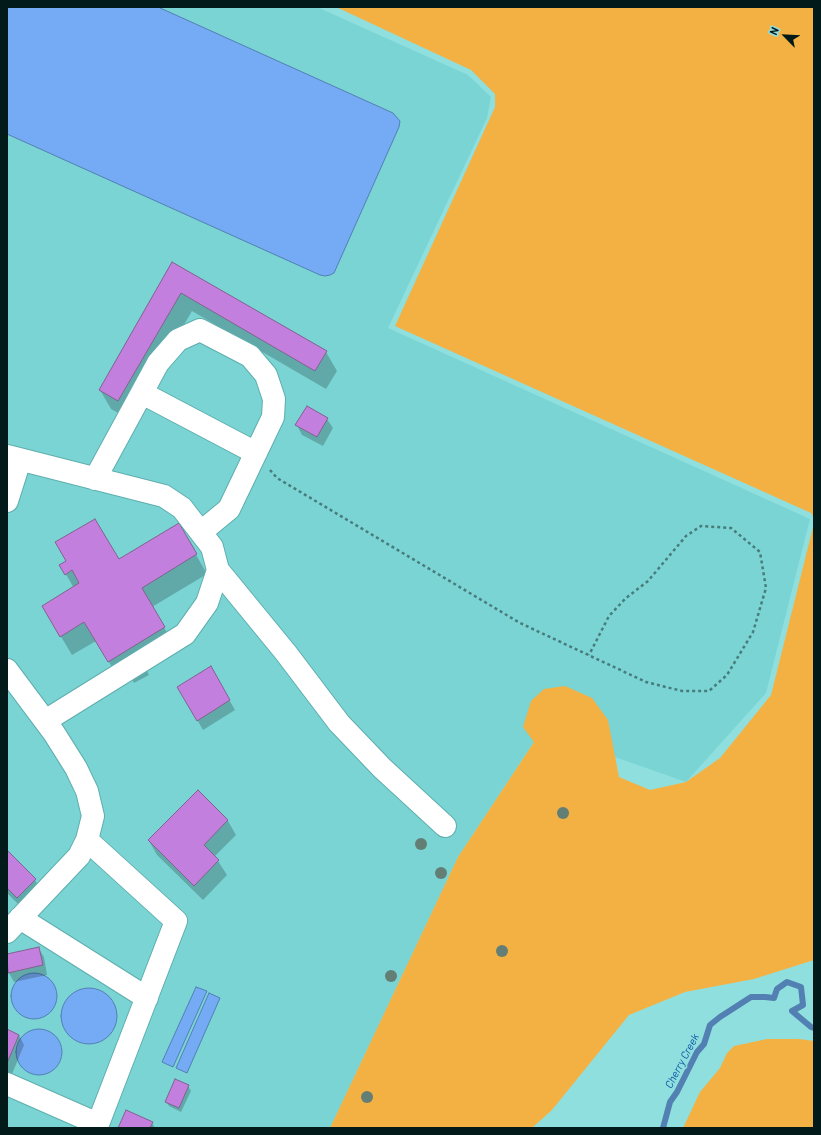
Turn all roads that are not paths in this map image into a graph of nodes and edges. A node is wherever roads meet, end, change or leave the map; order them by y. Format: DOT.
graph roads {
  1 [pos="142,393"];
  2 [pos="256,453"];
  3 [pos="13,458"];
  4 [pos="95,479"];
  5 [pos="7,501"];
  6 [pos="201,532"];
  7 [pos="218,570"];
  8 [pos="7,670"];
  9 [pos="45,721"];
  10 [pos="445,826"];
  11 [pos="87,840"];
  12 [pos="14,925"];
  13 [pos="146,998"];
  14 [pos="7,1084"];
  1 -- 2 [label="lane"];
  1 -- 2 [label="lane"];
  1 -- 4 [label="lane"];
  2 -- 6 [label="lane"];
  3 -- 4 [label="lane"];
  3 -- 5 [label="lane"];
  4 -- 6 [label="lane"];
  6 -- 7 [label="lane"];
  7 -- 9 [label="lane"];
  7 -- 10 [label="lane"];
  8 -- 9 [label="lane"];
  9 -- 11 [label="lane"];
  11 -- 12 [label="lane"];
  11 -- 13 [label="lane"];
  12 -- 13 [label="lane"];
  13 -- 14 [label="lane"];
}
